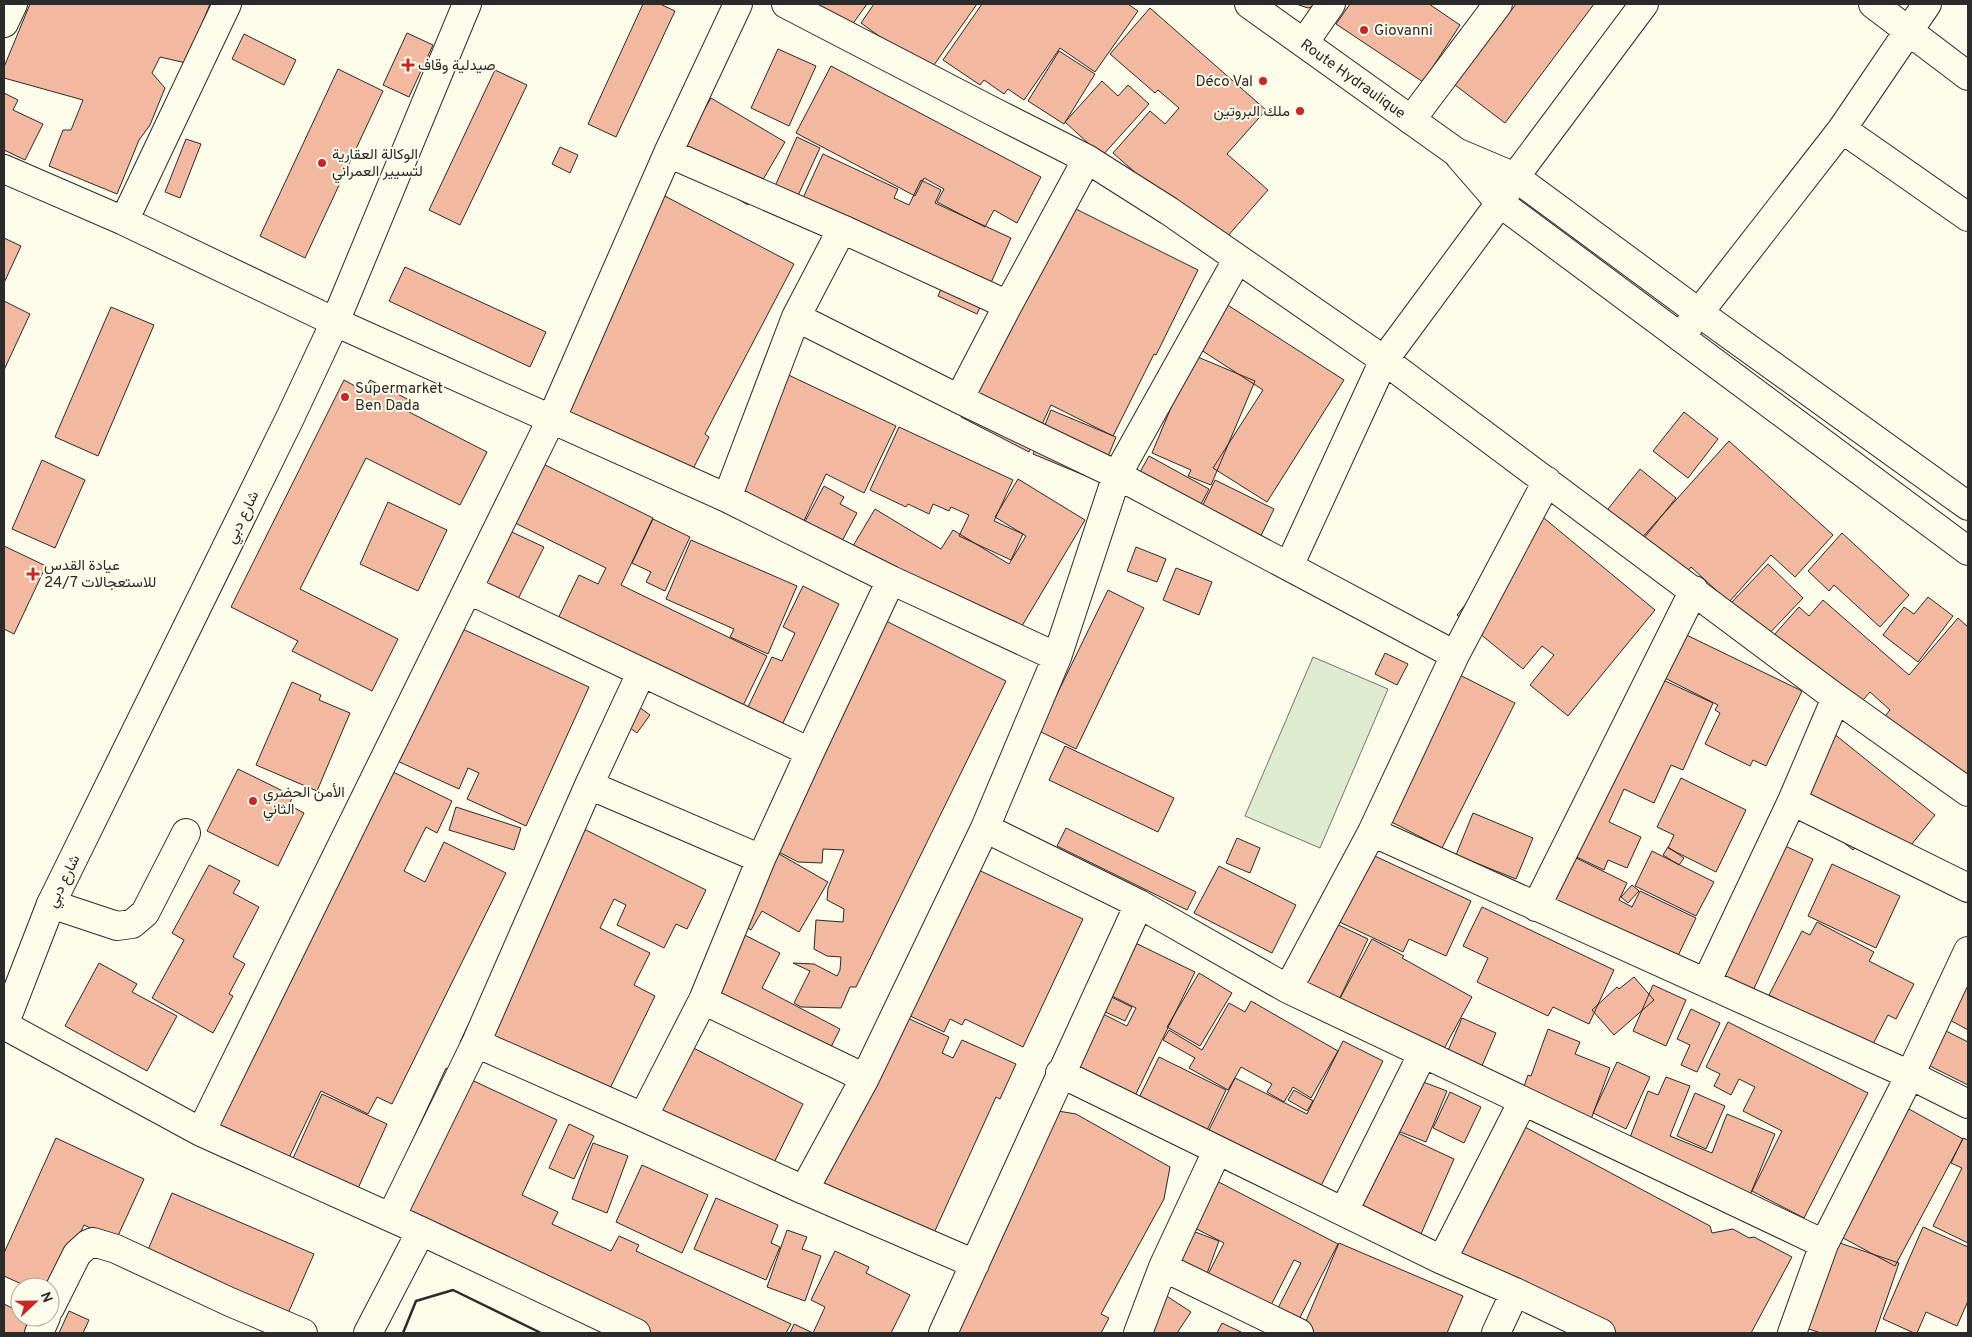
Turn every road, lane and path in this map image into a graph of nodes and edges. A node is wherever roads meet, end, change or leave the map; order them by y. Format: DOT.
graph roads {
  1 [pos="13,4"];
  2 [pos="227,4"];
  3 [pos="467,4"];
  4 [pos="738,4"];
  5 [pos="786,4"];
  6 [pos="1249,4"];
  7 [pos="1331,4"];
  8 [pos="1498,4"];
  9 [pos="1644,4"];
  10 [pos="1873,4"];
  11 [pos="1927,4"];
  12 [pos="4,23"];
  13 [pos="1908,31"];
  14 [pos="1304,43"];
  15 [pos="1968,76"];
  16 [pos="1411,120"];
  17 [pos="1842,129"];
  18 [pos="1456,152"];
  19 [pos="668,153"];
  20 [pos="1087,159"];
  21 [pos="4,169"];
  22 [pos="1515,178"];
  23 [pos="1500,203"];
  24 [pos="1968,217"];
  25 [pos="124,221"];
  26 [pos="842,229"];
  27 [pos="1238,260"];
  28 [pos="1008,305"];
  29 [pos="1698,312"];
  30 [pos="796,317"];
  31 [pos="335,322"];
  32 [pos="1680,337"];
  33 [pos="1384,360"];
  34 [pos="959,399"];
  35 [pos="551,420"];
  36 [pos="1117,475"];
  37 [pos="1547,481"];
  38 [pos="728,498"];
  39 [pos="1968,506"];
  40 [pos="1968,551"];
  41 [pos="1288,566"];
  42 [pos="891,580"];
  43 [pos="469,590"];
  44 [pos="1694,590"];
  45 [pos="1455,655"];
  46 [pos="1057,657"];
  47 [pos="641,673"];
  48 [pos="1836,698"];
  49 [pos="810,752"];
  50 [pos="589,786"];
  51 [pos="1968,792"];
  52 [pos="1792,801"];
  53 [pos="985,828"];
  54 [pos="1372,832"];
  55 [pos="186,833"];
  56 [pos="761,859"];
  57 [pos="1968,888"];
  58 [pos="51,904"];
  59 [pos="1139,904"];
  60 [pos="1536,907"];
  61 [pos="1968,951"];
  62 [pos="1706,983"];
  63 [pos="1288,989"];
  64 [pos="703,1000"];
  65 [pos="4,1025"];
  66 [pos="476,1043"];
  67 [pos="1423,1053"];
  68 [pos="1060,1073"];
  69 [pos="1910,1075"];
  70 [pos="865,1078"];
  71 [pos="1523,1101"];
  72 [pos="1968,1104"];
  73 [pos="643,1117"];
  74 [pos="201,1132"];
  75 [pos="1216,1151"];
  76 [pos="804,1190"];
  77 [pos="1344,1211"];
  78 [pos="392,1217"];
  79 [pos="421,1231"];
  80 [pos="1824,1244"];
  81 [pos="1442,1260"];
  82 [pos="975,1264"];
  83 [pos="1163,1267"];
  84 [pos="60,1288"];
  85 [pos="1515,1292"];
  86 [pos="303,1333"];
  87 [pos="368,1333"];
  88 [pos="636,1333"];
  89 [pos="943,1333"];
  90 [pos="1138,1333"];
  91 [pos="1299,1333"];
  92 [pos="1496,1333"];
  93 [pos="1601,1333"];
  94 [pos="1792,1333"];
  1 -- 12 [label="street"];
  2 -- 25 [label="street"];
  3 -- 31 [label="street, شارع دبي"];
  4 -- 19 [label="street"];
  5 -- 20 [label="street"];
  6 -- 14 [label="street, Route Hydraulique"];
  7 -- 14 [label="street"];
  8 -- 16 [label="street"];
  9 -- 22 [label="street"];
  10 -- 13 [label="street"];
  11 -- 13 [label="street"];
  13 -- 15 [label="street"];
  13 -- 17 [label="street"];
  14 -- 16 [label="street, Route Hydraulique"];
  16 -- 18 [label="street, Route Hydraulique"];
  17 -- 24 [label="street"];
  17 -- 29 [label="street"];
  18 -- 22 [label="street"];
  18 -- 23 [label="street"];
  19 -- 26 [label="street"];
  19 -- 35 [label="street"];
  20 -- 27 [label="street"];
  20 -- 28 [label="street"];
  21 -- 25 [label="street"];
  22 -- 23 [label="street"];
  22 -- 29 [label="street"];
  23 -- 32 [label="street"];
  23 -- 33 [label="street"];
  25 -- 31 [label="street"];
  26 -- 28 [label="street"];
  26 -- 30 [label="street"];
  27 -- 33 [label="street"];
  27 -- 36 [label="street"];
  28 -- 34 [label="street"];
  29 -- 32 [label="street"];
  29 -- 39 [label="street"];
  30 -- 34 [label="street"];
  30 -- 38 [label="street"];
  31 -- 35 [label="street"];
  31 -- 58 [label="street, شارع دبي"];
  32 -- 40 [label="street"];
  33 -- 37 [label="street"];
  33 -- 41 [label="street"];
  34 -- 36 [label="street"];
  35 -- 38 [label="street"];
  35 -- 43 [label="street"];
  36 -- 41 [label="street"];
  36 -- 46 [label="street"];
  37 -- 44 [label="street"];
  37 -- 45 [label="street"];
  38 -- 42 [label="street"];
  41 -- 45 [label="street"];
  42 -- 46 [label="street"];
  42 -- 49 [label="street"];
  43 -- 47 [label="street"];
  43 -- 74 [label="street"];
  44 -- 48 [label="street"];
  44 -- 60 [label="street"];
  45 -- 54 [label="street"];
  46 -- 53 [label="street"];
  47 -- 49 [label="street"];
  47 -- 50 [label="street"];
  48 -- 51 [label="street"];
  48 -- 52 [label="street"];
  49 -- 56 [label="street"];
  50 -- 56 [label="street"];
  50 -- 66 [label="street"];
  52 -- 57 [label="street"];
  52 -- 62 [label="street"];
  53 -- 59 [label="street"];
  53 -- 70 [label="street"];
  54 -- 60 [label="street"];
  54 -- 63 [label="street"];
  55 -- 58 [label="street"];
  56 -- 64 [label="street"];
  58 -- 65 [label="street, شارع دبي"];
  59 -- 63 [label="street"];
  59 -- 68 [label="street"];
  60 -- 62 [label="street"];
  61 -- 69 [label="street"];
  62 -- 69 [label="street"];
  63 -- 67 [label="street"];
  64 -- 70 [label="street"];
  64 -- 73 [label="street"];
  65 -- 74 [label="street"];
  66 -- 73 [label="street"];
  66 -- 78 [label="street"];
  67 -- 71 [label="street"];
  67 -- 77 [label="street"];
  68 -- 75 [label="street"];
  68 -- 82 [label="street"];
  69 -- 72 [label="street"];
  69 -- 80 [label="street"];
  70 -- 76 [label="street"];
  71 -- 80 [label="street"];
  71 -- 81 [label="street"];
  73 -- 76 [label="street"];
  74 -- 78 [label="street"];
  75 -- 77 [label="street"];
  75 -- 83 [label="street"];
  76 -- 82 [label="street"];
  77 -- 81 [label="street"];
  78 -- 79 [label="street"];
  79 -- 87 [label="street"];
  79 -- 88 [label="street"];
  80 -- 94 [label="street"];
  81 -- 85 [label="street"];
  82 -- 89 [label="street"];
  83 -- 90 [label="street"];
  83 -- 91 [label="street"];
  84 -- 86 [label="street"];
  85 -- 92 [label="street"];
  85 -- 93 [label="street"];
}
